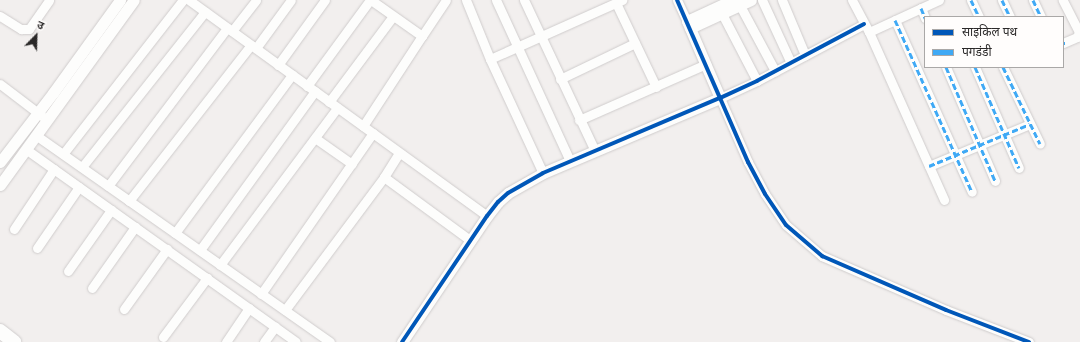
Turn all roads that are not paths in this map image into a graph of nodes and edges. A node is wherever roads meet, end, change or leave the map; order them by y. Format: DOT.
graph roads {
  1 [pos="49,0"];
  2 [pos="120,0"];
  3 [pos="134,0"];
  4 [pos="183,0"];
  5 [pos="189,0"];
  6 [pos="256,0"];
  7 [pos="291,0"];
  8 [pos="325,0"];
  9 [pos="370,0"];
  10 [pos="446,0"];
  11 [pos="466,0"];
  12 [pos="496,0"];
  13 [pos="524,0"];
  14 [pos="677,0"];
  15 [pos="751,0"];
  16 [pos="762,0"];
  17 [pos="782,0"];
  18 [pos="852,0"];
  19 [pos="939,0"];
  20 [pos="971,0"];
  21 [pos="1002,0"];
  22 [pos="1033,0"];
  23 [pos="1063,0"];
  24 [pos="619,1"];
  25 [pos="736,2"];
  26 [pos="921,8"];
  27 [pos="720,10"];
  28 [pos="205,12"];
  29 [pos="0,16"];
  30 [pos="393,16"];
  31 [pos="924,16"];
  32 [pos="978,16"];
  33 [pos="1010,16"];
  34 [pos="1041,16"];
  35 [pos="895,20"];
  36 [pos="688,25"];
  37 [pos="866,28"];
  38 [pos="230,30"];
  39 [pos="422,36"];
  40 [pos="540,36"];
  41 [pos="635,43"];
  42 [pos="1064,44"];
  43 [pos="518,46"];
  44 [pos="253,47"];
  45 [pos="806,55"];
  46 [pos="490,59"];
  47 [pos="791,63"];
  48 [pos="706,64"];
  49 [pos="278,65"];
  50 [pos="946,68"];
  51 [pos="975,68"];
  52 [pos="1005,68"];
  53 [pos="775,71"];
  54 [pos="292,75"];
  55 [pos="560,78"];
  56 [pos="757,81"];
  57 [pos="0,84"];
  58 [pos="656,87"];
  59 [pos="311,88"];
  60 [pos="720,98"];
  61 [pos="330,102"];
  62 [pos="337,108"];
  63 [pos="38,112"];
  64 [pos="48,120"];
  65 [pos="580,120"];
  66 [pos="1030,124"];
  67 [pos="363,126"];
  68 [pos="373,134"];
  69 [pos="1004,134"];
  70 [pos="37,136"];
  71 [pos="315,138"];
  72 [pos="980,144"];
  73 [pos="1040,144"];
  74 [pos="26,150"];
  75 [pos="595,151"];
  76 [pos="399,152"];
  77 [pos="63,154"];
  78 [pos="955,155"];
  79 [pos="570,161"];
  80 [pos="0,162"];
  81 [pos="352,164"];
  82 [pos="929,166"];
  83 [pos="82,167"];
  84 [pos="1019,168"];
  85 [pos="54,169"];
  86 [pos="543,173"];
  87 [pos="384,177"];
  88 [pos="995,180"];
  89 [pos="0,186"];
  90 [pos="108,186"];
  91 [pos="80,187"];
  92 [pos="972,192"];
  93 [pos="944,200"];
  94 [pos="130,201"];
  95 [pos="112,210"];
  96 [pos="487,216"];
  97 [pos="135,227"];
  98 [pos="14,229"];
  99 [pos="175,233"];
  100 [pos="471,240"];
  101 [pos="37,248"];
  102 [pos="167,249"];
  103 [pos="200,250"];
  104 [pos="220,264"];
  105 [pos="68,270"];
  106 [pos="207,278"];
  107 [pos="92,288"];
  108 [pos="261,294"];
  109 [pos="249,308"];
  110 [pos="124,309"];
  111 [pos="284,310"];
  112 [pos="275,327"];
  113 [pos="0,331"];
  114 [pos="163,337"];
  115 [pos="0,340"];
  116 [pos="2,342"];
  117 [pos="14,342"];
  118 [pos="226,342"];
  119 [pos="264,342"];
  120 [pos="296,342"];
  121 [pos="330,342"];
  122 [pos="402,342"];
  123 [pos="1029,342"];
  1 -- 29 [label="street"];
  2 -- 63 [label="street"];
  3 -- 64 [label="street"];
  4 -- 77 [label="street"];
  5 -- 28 [label="street"];
  6 -- 38 [label="street"];
  7 -- 44 [label="street"];
  8 -- 49 [label="street"];
  9 -- 30 [label="street"];
  9 -- 59 [label="street"];
  10 -- 39 [label="street"];
  11 -- 46 [label="street"];
  12 -- 43 [label="street"];
  13 -- 40 [label="street"];
  14 -- 36 [label="street"];
  15 -- 25 [label="street"];
  16 -- 47 [label="street"];
  17 -- 45 [label="street"];
  18 -- 37 [label="street"];
  19 -- 26 [label="street"];
  20 -- 32 [label="street"];
  21 -- 33 [label="street"];
  22 -- 34 [label="street"];
  23 -- 42 [label="street"];
  24 -- 40 [label="street"];
  24 -- 41 [label="street"];
  25 -- 27 [label="street"];
  25 -- 53 [label="street"];
  26 -- 31 [label="street"];
  26 -- 35 [label="street"];
  27 -- 36 [label="street"];
  27 -- 56 [label="street"];
  28 -- 38 [label="street"];
  28 -- 83 [label="street"];
  30 -- 39 [label="street"];
  30 -- 61 [label="street"];
  35 -- 37 [label="street"];
  35 -- 78 [label="street"];
  36 -- 48 [label="street"];
  37 -- 45 [label="street"];
  37 -- 82 [label="street"];
  38 -- 44 [label="street"];
  38 -- 90 [label="street"];
  39 -- 67 [label="street"];
  40 -- 43 [label="street"];
  40 -- 55 [label="street"];
  41 -- 55 [label="street"];
  41 -- 58 [label="street"];
  43 -- 46 [label="street"];
  43 -- 79 [label="street"];
  44 -- 49 [label="street"];
  44 -- 94 [label="street"];
  45 -- 47 [label="street"];
  46 -- 86 [label="street"];
  47 -- 53 [label="street"];
  48 -- 58 [label="street"];
  48 -- 60 [label="street"];
  49 -- 54 [label="street"];
  50 -- 72 [label="street"];
  51 -- 69 [label="street"];
  52 -- 66 [label="street"];
  53 -- 56 [label="street"];
  54 -- 59 [label="street"];
  54 -- 99 [label="street"];
  55 -- 65 [label="street"];
  56 -- 60 [label="street"];
  57 -- 63 [label="street"];
  58 -- 65 [label="street"];
  59 -- 61 [label="street"];
  59 -- 103 [label="street"];
  60 -- 75 [label="street"];
  60 -- 123 [label="street"];
  61 -- 62 [label="street"];
  62 -- 67 [label="street"];
  62 -- 71 [label="street"];
  63 -- 64 [label="street"];
  63 -- 80 [label="street"];
  64 -- 70 [label="street"];
  65 -- 75 [label="street"];
  66 -- 69 [label="street"];
  66 -- 73 [label="street"];
  67 -- 68 [label="street"];
  68 -- 76 [label="street"];
  68 -- 81 [label="street"];
  69 -- 72 [label="street"];
  69 -- 84 [label="street"];
  70 -- 74 [label="street"];
  70 -- 77 [label="street"];
  71 -- 81 [label="street"];
  71 -- 104 [label="street"];
  72 -- 78 [label="street"];
  72 -- 88 [label="street"];
  74 -- 85 [label="street"];
  74 -- 89 [label="street"];
  75 -- 79 [label="street"];
  76 -- 87 [label="street"];
  76 -- 96 [label="street"];
  77 -- 83 [label="street"];
  78 -- 82 [label="street"];
  78 -- 92 [label="street"];
  79 -- 86 [label="street"];
  81 -- 108 [label="street"];
  82 -- 93 [label="street"];
  83 -- 90 [label="street"];
  85 -- 91 [label="street"];
  85 -- 98 [label="street"];
  86 -- 96 [label="street"];
  87 -- 100 [label="street"];
  87 -- 111 [label="street"];
  90 -- 94 [label="street"];
  91 -- 95 [label="street"];
  91 -- 101 [label="street"];
  94 -- 99 [label="street"];
  95 -- 97 [label="street"];
  95 -- 105 [label="street"];
  96 -- 100 [label="street"];
  97 -- 102 [label="street"];
  97 -- 107 [label="street"];
  99 -- 103 [label="street"];
  100 -- 122 [label="street"];
  102 -- 106 [label="street"];
  102 -- 110 [label="street"];
  103 -- 104 [label="street"];
  104 -- 108 [label="street"];
  106 -- 109 [label="street"];
  106 -- 114 [label="street"];
  108 -- 111 [label="street"];
  109 -- 112 [label="street"];
  109 -- 118 [label="street"];
  111 -- 121 [label="street"];
  112 -- 119 [label="street"];
  112 -- 120 [label="street"];
  113 -- 117 [label="main road"];
  115 -- 116 [label="main road"];
}
